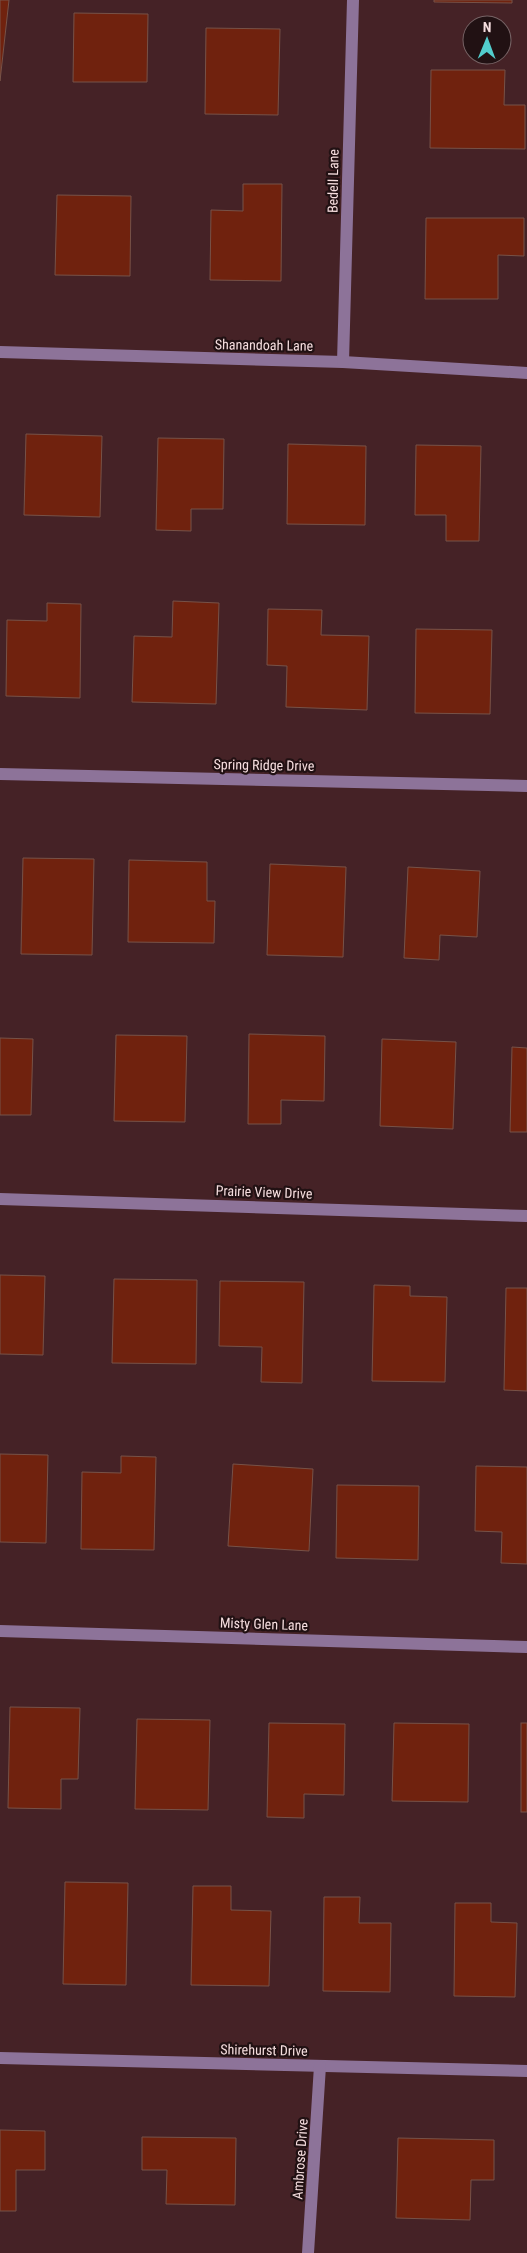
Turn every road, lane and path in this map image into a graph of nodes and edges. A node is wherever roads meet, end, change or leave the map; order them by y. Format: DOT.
graph roads {
  1 [pos="352,0"];
  2 [pos="0,352"];
  3 [pos="343,362"];
  4 [pos="527,373"];
  5 [pos="0,774"];
  6 [pos="527,786"];
  7 [pos="0,1198"];
  8 [pos="527,1216"];
  9 [pos="0,1631"];
  10 [pos="527,1647"];
  11 [pos="0,2058"];
  12 [pos="320,2066"];
  13 [pos="527,2071"];
  14 [pos="308,2253"];
  1 -- 3 [label="street, Bedell Lane"];
  2 -- 3 [label="street, Shanandoah Lane"];
  3 -- 4 [label="street, Shanandoah Lane"];
  5 -- 6 [label="street, Spring Ridge Drive"];
  7 -- 8 [label="street, Prairie View Drive"];
  9 -- 10 [label="street, Misty Glen Lane"];
  11 -- 12 [label="street, Shirehurst Drive"];
  12 -- 13 [label="street, Shirehurst Drive"];
  12 -- 14 [label="street, Ambrose Drive"];
}
